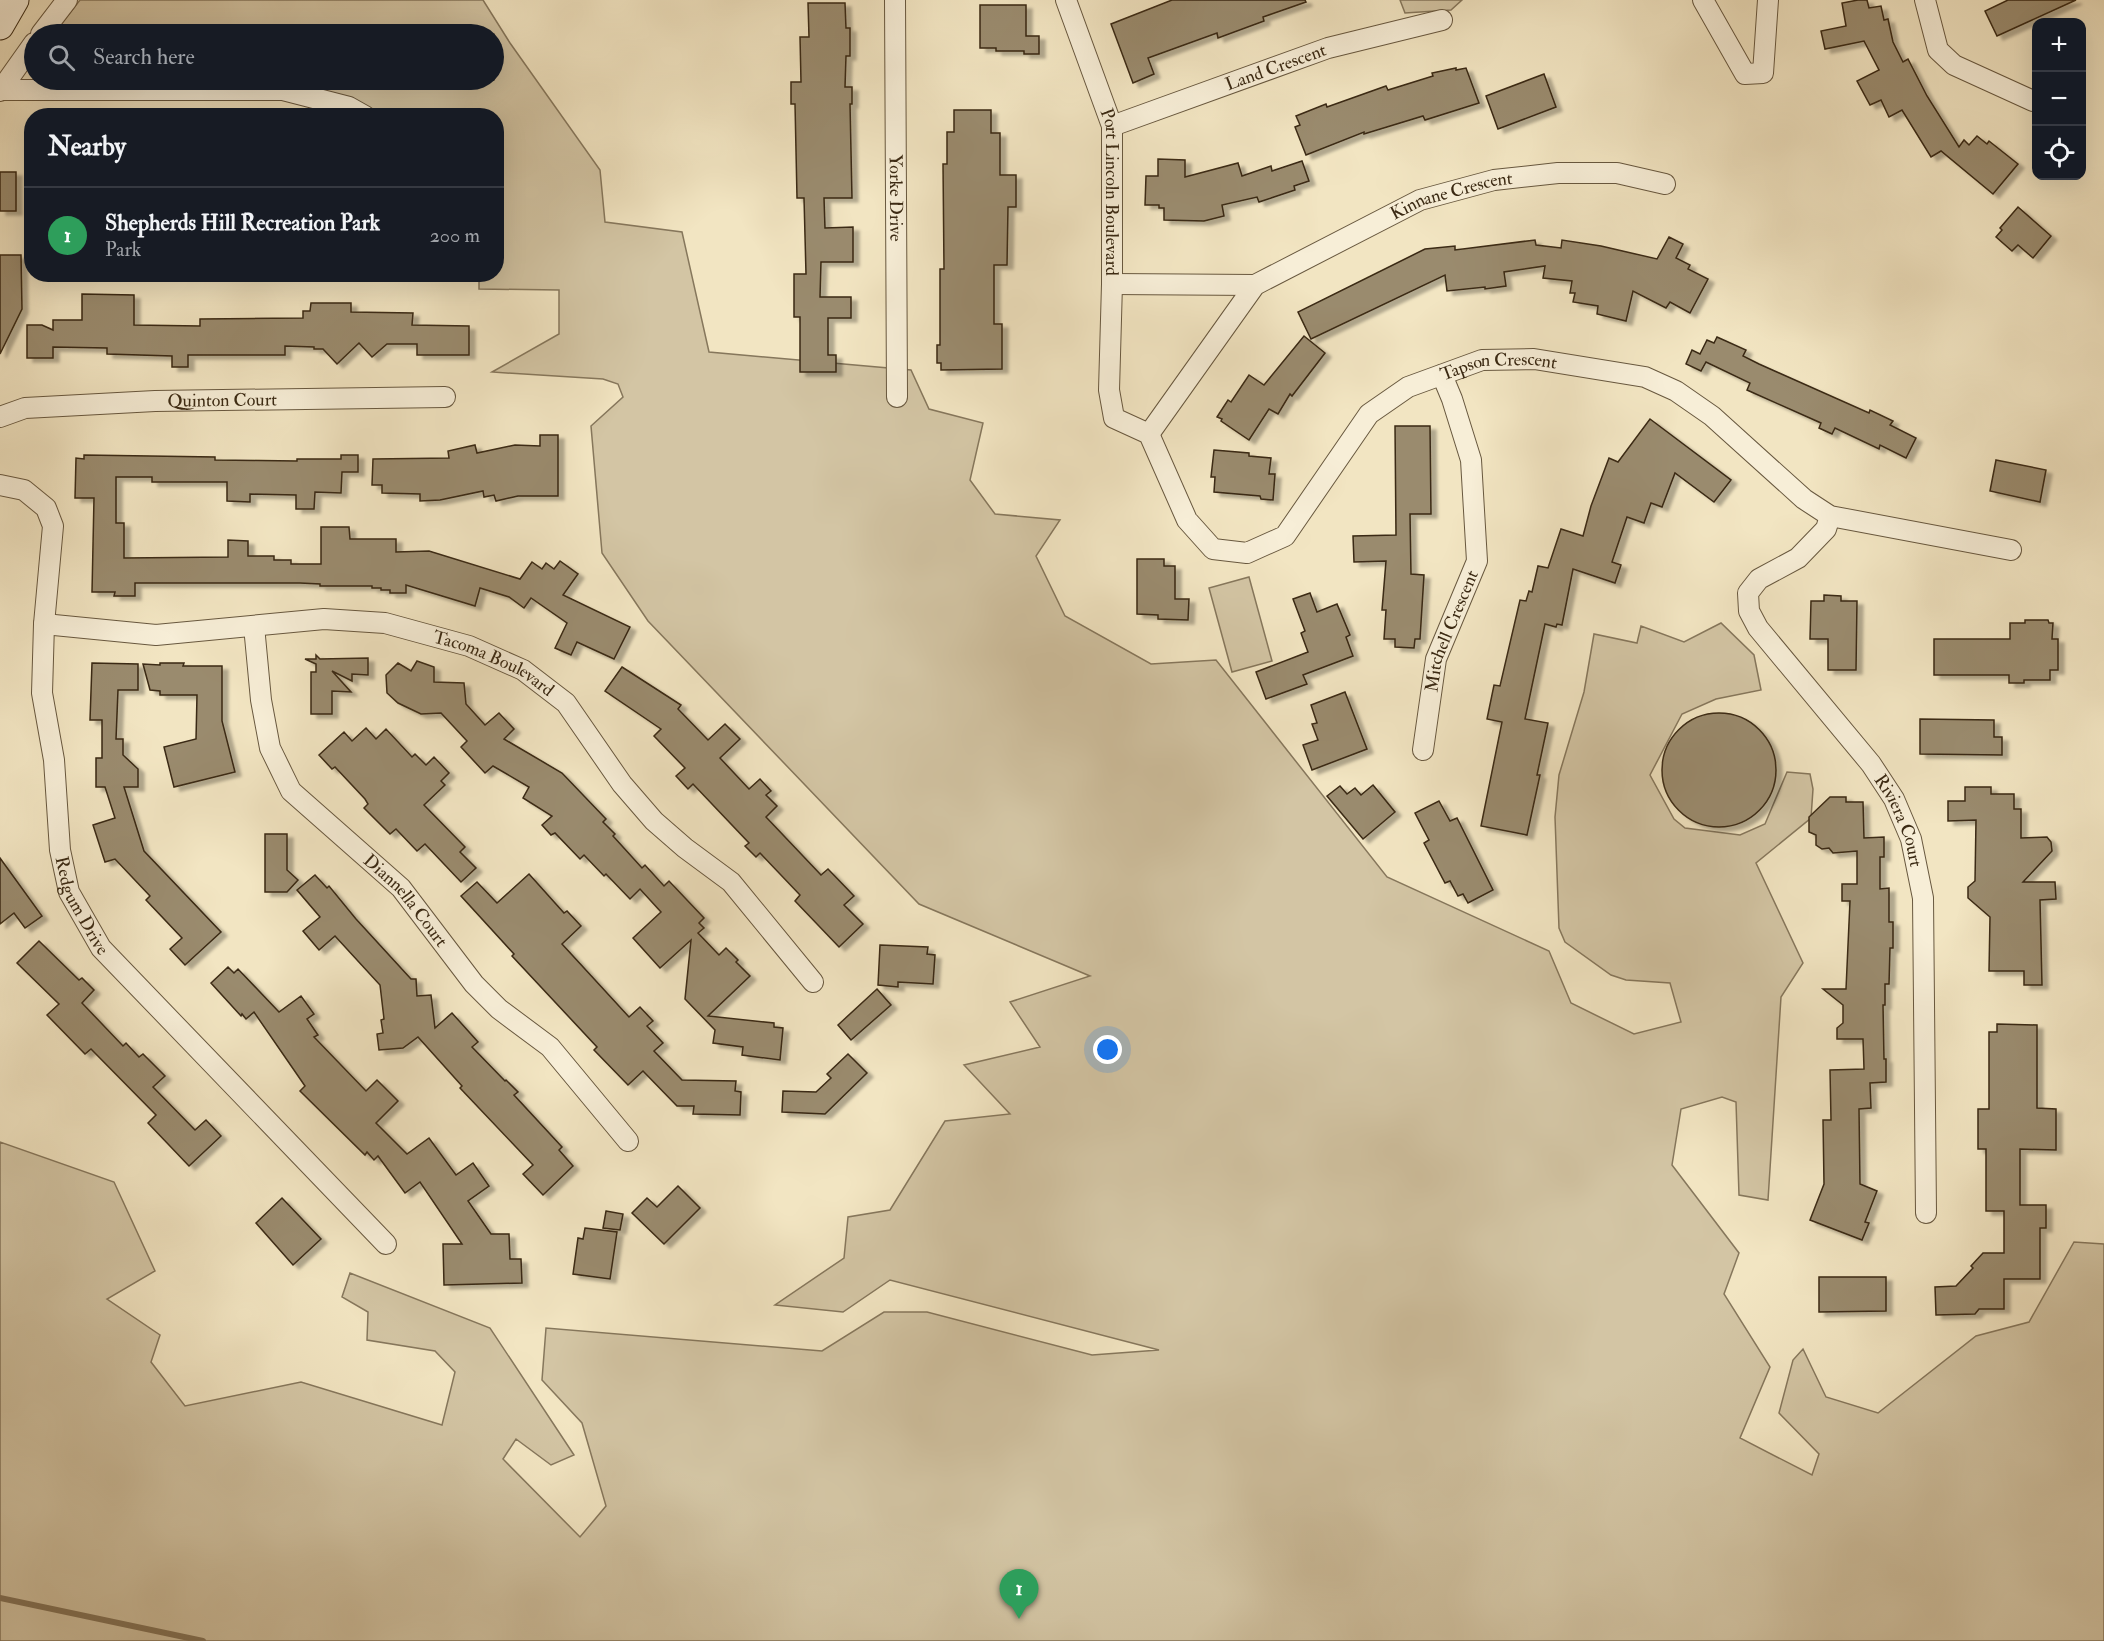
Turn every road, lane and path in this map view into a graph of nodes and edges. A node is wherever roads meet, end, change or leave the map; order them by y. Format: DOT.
graph roads {
  1 [pos="15,0"];
  2 [pos="67,0"];
  3 [pos="895,0"];
  4 [pos="1066,0"];
  5 [pos="1703,0"];
  6 [pos="1768,0"];
  7 [pos="1925,0"];
  8 [pos="1442,20"];
  9 [pos="49,24"];
  10 [pos="0,26"];
  11 [pos="24,57"];
  12 [pos="283,90"];
  13 [pos="283,90"];
  14 [pos="0,91"];
  15 [pos="2032,101"];
  16 [pos="351,108"];
  17 [pos="1112,126"];
  18 [pos="1665,184"];
  19 [pos="1112,284"];
  20 [pos="1254,285"];
  21 [pos="1442,375"];
  22 [pos="445,397"];
  23 [pos="897,397"];
  24 [pos="0,417"];
  25 [pos="1149,434"];
  26 [pos="0,485"];
  27 [pos="1830,516"];
  28 [pos="2011,550"];
  29 [pos="44,624"];
  30 [pos="254,626"];
  31 [pos="1423,750"];
  32 [pos="813,982"];
  33 [pos="628,1141"];
  34 [pos="1926,1213"];
  35 [pos="386,1244"];
  1 -- 10 [label="main road"];
  2 -- 9 [label="street"];
  3 -- 23 [label="street, Yorke Drive"];
  4 -- 17 [label="street, Port Lincoln Boulevard"];
  5 -- 6 [label="street"];
  7 -- 15 [label="street"];
  8 -- 17 [label="street, Land Crescent"];
  11 -- 14 [label="street"];
  12 -- 16 [label="street"];
  13 -- 14 [label="street"];
  17 -- 19 [label="street, Port Lincoln Boulevard"];
  18 -- 20 [label="street, Kinnane Crescent"];
  19 -- 20 [label="street, Kinnane Crescent"];
  19 -- 25 [label="street, Port Lincoln Boulevard"];
  20 -- 25 [label="street, Kinnane Crescent"];
  21 -- 25 [label="street, Tapson Crescent"];
  21 -- 27 [label="street, Tapson Crescent"];
  21 -- 31 [label="street, Mitchell Crescent"];
  22 -- 24 [label="street, Quinton Court"];
  26 -- 29 [label="street, Redgum Drive"];
  27 -- 28 [label="street, Tapson Crescent"];
  27 -- 34 [label="street, Riviera Court"];
  29 -- 30 [label="street, Tacoma Boulevard"];
  29 -- 35 [label="street, Redgum Drive"];
  30 -- 32 [label="street, Tacoma Boulevard"];
  30 -- 33 [label="street, Diannella Court"];
}
